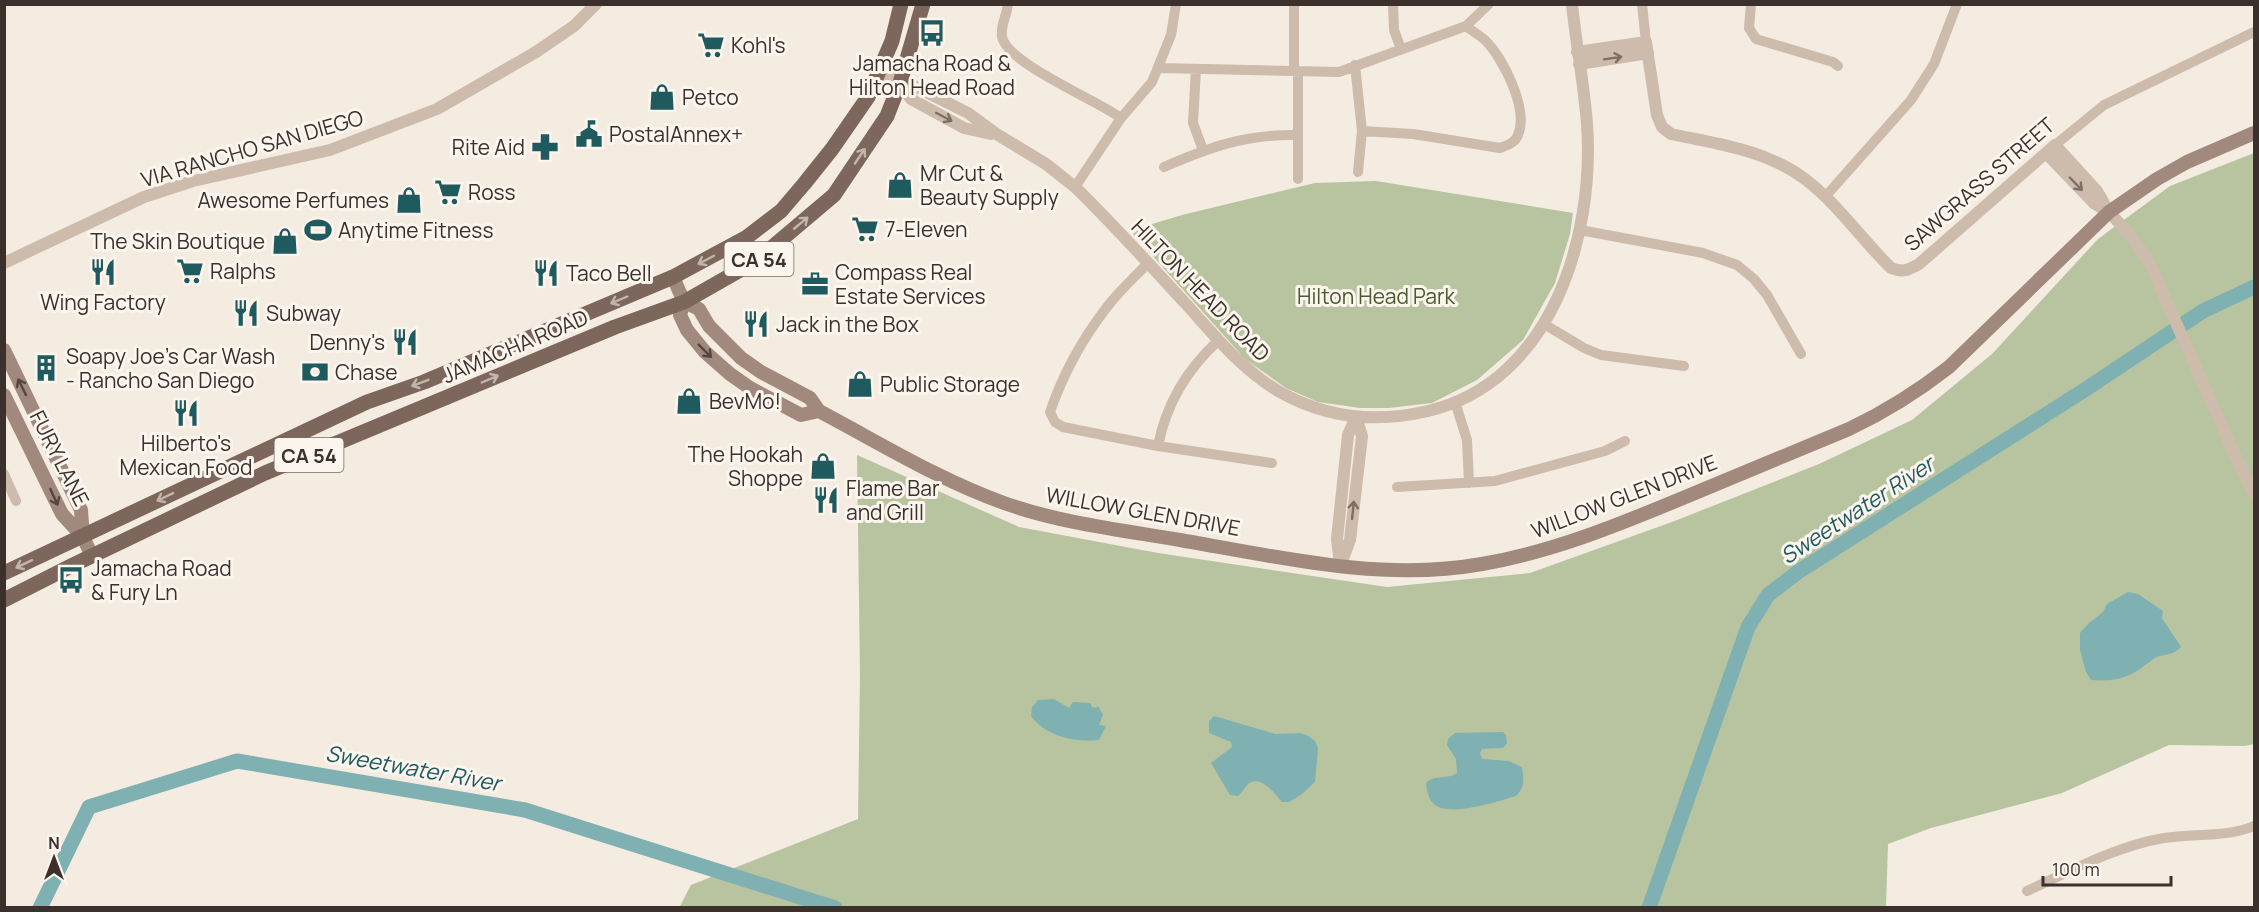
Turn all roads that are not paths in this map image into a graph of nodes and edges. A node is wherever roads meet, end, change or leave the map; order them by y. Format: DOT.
graph roads {
  1 [pos="596,4"];
  2 [pos="901,4"];
  3 [pos="923,4"];
  4 [pos="1008,4"];
  5 [pos="1176,4"];
  6 [pos="1294,4"];
  7 [pos="1393,4"];
  8 [pos="1572,4"];
  9 [pos="1642,4"];
  10 [pos="1751,4"];
  11 [pos="1957,4"];
  12 [pos="1487,5"];
  13 [pos="1466,26"];
  14 [pos="2254,32"];
  15 [pos="1401,48"];
  16 [pos="1647,48"];
  17 [pos="1578,58"];
  18 [pos="1355,65"];
  19 [pos="1838,66"];
  20 [pos="1159,68"];
  21 [pos="1196,69"];
  22 [pos="1296,71"];
  23 [pos="878,74"];
  24 [pos="900,83"];
  25 [pos="1121,118"];
  26 [pos="1362,131"];
  27 [pos="2254,133"];
  28 [pos="1297,135"];
  29 [pos="2051,149"];
  30 [pos="1203,150"];
  31 [pos="1164,167"];
  32 [pos="1358,172"];
  33 [pos="1298,179"];
  34 [pos="1075,187"];
  35 [pos="1825,196"];
  36 [pos="2109,212"];
  37 [pos="1580,230"];
  38 [pos="4,263"];
  39 [pos="1148,263"];
  40 [pos="673,277"];
  41 [pos="684,302"];
  42 [pos="1544,324"];
  43 [pos="1219,340"];
  44 [pos="4,350"];
  45 [pos="1801,354"];
  46 [pos="1684,366"];
  47 [pos="4,395"];
  48 [pos="1455,402"];
  49 [pos="819,411"];
  50 [pos="1356,417"];
  51 [pos="1625,441"];
  52 [pos="1158,446"];
  53 [pos="1272,463"];
  54 [pos="4,474"];
  55 [pos="1469,483"];
  56 [pos="1396,487"];
  57 [pos="2254,494"];
  58 [pos="16,501"];
  59 [pos="82,537"];
  60 [pos="92,556"];
  61 [pos="1340,566"];
  62 [pos="4,573"];
  63 [pos="4,600"];
  64 [pos="2254,826"];
  65 [pos="2027,891"];
  1 -- 38 [label="street, VIA RANCHO SAN DIEGO"];
  2 -- 23 [label="main road, JAMACHA ROAD / CA 54"];
  3 -- 24 [label="main road, JAMACHA ROAD / CA 54"];
  4 -- 25 [label="street"];
  5 -- 20 [label="street"];
  6 -- 22 [label="street"];
  7 -- 15 [label="street"];
  8 -- 17 [label="street, HILTON HEAD ROAD"];
  9 -- 16 [label="street, SAWGRASS STREET"];
  10 -- 19 [label="street"];
  11 -- 35 [label="street"];
  12 -- 13 [label="street"];
  13 -- 15 [label="street"];
  13 -- 26 [label="street"];
  14 -- 29 [label="street, SAWGRASS STREET"];
  15 -- 18 [label="street"];
  16 -- 17 [label="street"];
  16 -- 35 [label="street, SAWGRASS STREET"];
  17 -- 37 [label="street, HILTON HEAD ROAD"];
  18 -- 22 [label="street"];
  18 -- 26 [label="street"];
  20 -- 21 [label="street"];
  20 -- 25 [label="street"];
  21 -- 22 [label="street"];
  21 -- 30 [label="street"];
  22 -- 28 [label="street"];
  23 -- 24 [label="street, HILTON HEAD ROAD"];
  23 -- 40 [label="main road, JAMACHA ROAD / CA 54, one-way"];
  24 -- 34 [label="street, HILTON HEAD ROAD"];
  41 -- 24 [label="main road, JAMACHA ROAD / CA 54, one-way"];
  25 -- 34 [label="street"];
  26 -- 32 [label="street"];
  27 -- 36 [label="main road, WILLOW GLEN DRIVE"];
  28 -- 30 [label="street"];
  28 -- 33 [label="street"];
  29 -- 35 [label="street, SAWGRASS STREET"];
  29 -- 36 [label="street"];
  30 -- 31 [label="street"];
  34 -- 39 [label="street, HILTON HEAD ROAD"];
  36 -- 57 [label="street"];
  36 -- 61 [label="main road, WILLOW GLEN DRIVE"];
  37 -- 42 [label="street, HILTON HEAD ROAD"];
  37 -- 45 [label="street"];
  39 -- 43 [label="street, HILTON HEAD ROAD"];
  39 -- 52 [label="street"];
  40 -- 41 [label="main road, WILLOW GLEN DRIVE"];
  40 -- 59 [label="main road, JAMACHA ROAD / CA 54, one-way"];
  41 -- 49 [label="main road, WILLOW GLEN DRIVE"];
  41 -- 49 [label="main road, WILLOW GLEN DRIVE, one-way"];
  60 -- 41 [label="main road, JAMACHA ROAD / CA 54, one-way"];
  42 -- 46 [label="street"];
  42 -- 48 [label="street, HILTON HEAD ROAD"];
  43 -- 50 [label="street, HILTON HEAD ROAD"];
  43 -- 52 [label="street"];
  59 -- 44 [label="main road, FURY LANE, one-way"];
  47 -- 59 [label="main road, FURY LANE, one-way"];
  48 -- 50 [label="street, HILTON HEAD ROAD"];
  48 -- 55 [label="street"];
  49 -- 61 [label="main road, WILLOW GLEN DRIVE"];
  50 -- 61 [label="street"];
  51 -- 55 [label="street"];
  52 -- 53 [label="street"];
  54 -- 58 [label="street"];
  55 -- 56 [label="street"];
  59 -- 60 [label="main road, FURY LANE"];
  59 -- 62 [label="main road, JAMACHA ROAD / CA 54, one-way"];
  60 -- 63 [label="main road, JAMACHA ROAD / CA 54"];
  64 -- 65 [label="street"];
}
